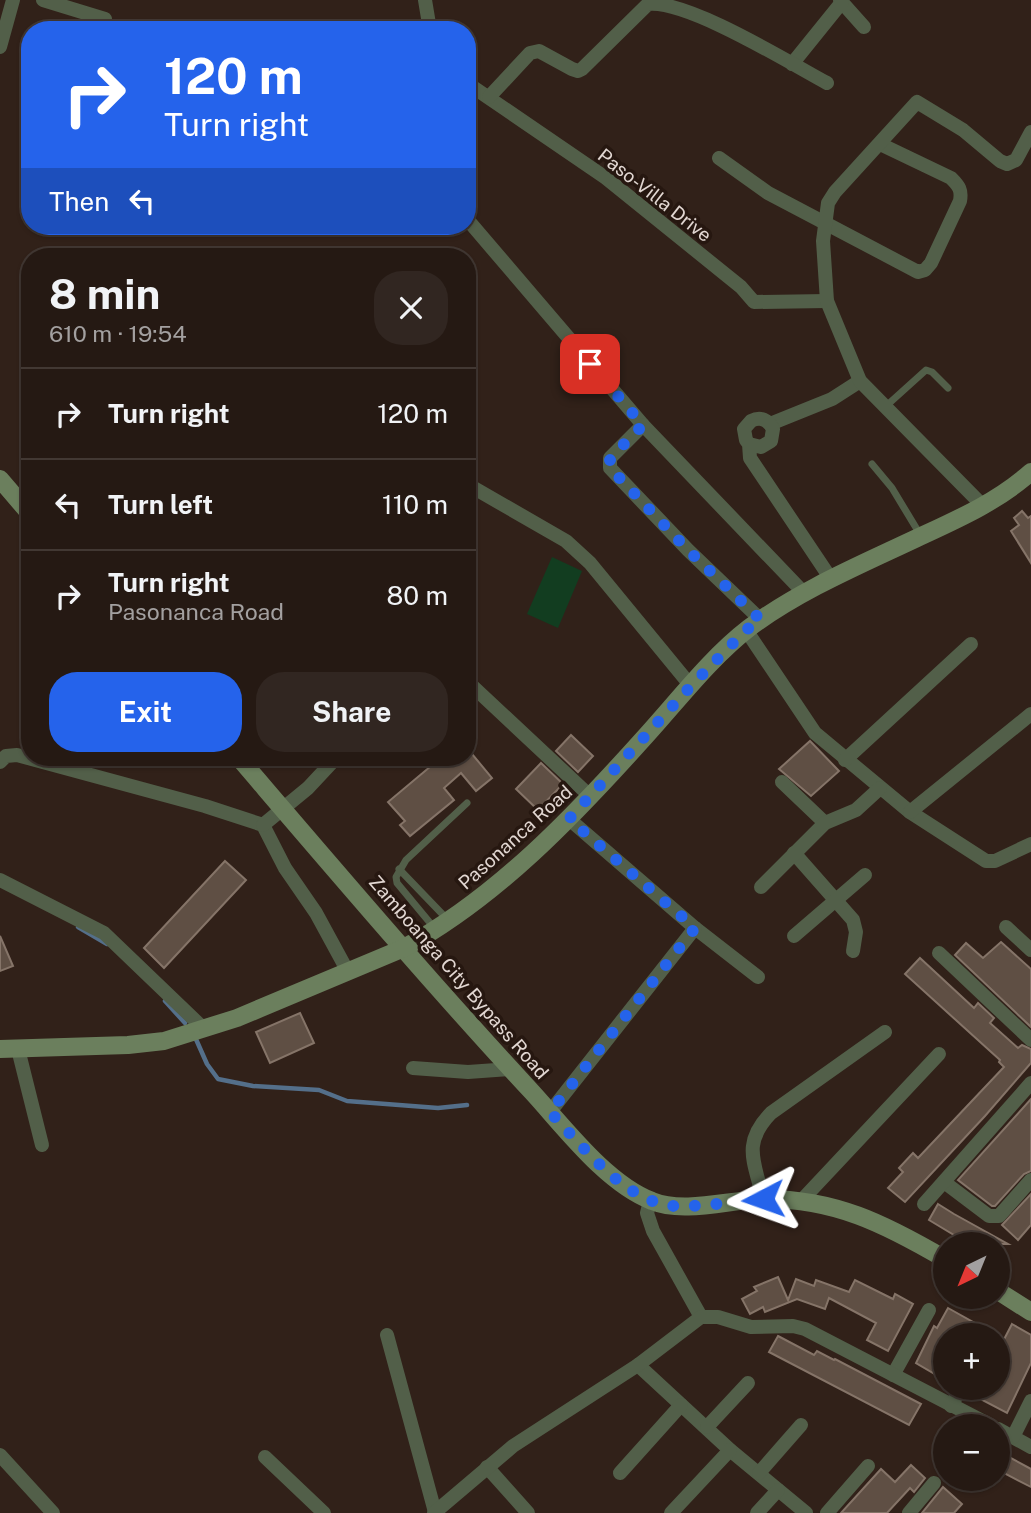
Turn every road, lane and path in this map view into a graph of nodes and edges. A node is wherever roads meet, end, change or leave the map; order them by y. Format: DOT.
graph roads {
  1 [pos="12,0"];
  2 [pos="43,0"];
  3 [pos="425,0"];
  4 [pos="841,1"];
  5 [pos="105,19"];
  6 [pos="428,21"];
  7 [pos="864,27"];
  8 [pos="0,47"];
  9 [pos="792,64"];
  10 [pos="827,83"];
  11 [pos="476,89"];
  12 [pos="489,97"];
  13 [pos="1031,132"];
  14 [pos="880,145"];
  15 [pos="719,158"];
  16 [pos="825,223"];
  17 [pos="476,230"];
  18 [pos="827,301"];
  19 [pos="860,381"];
  20 [pos="948,388"];
  21 [pos="885,408"];
  22 [pos="643,425"];
  23 [pos="872,464"];
  24 [pos="1031,472"];
  25 [pos="0,479"];
  26 [pos="476,489"];
  27 [pos="21,504"];
  28 [pos="984,507"];
  29 [pos="922,536"];
  30 [pos="831,579"];
  31 [pos="804,593"];
  32 [pos="754,625"];
  33 [pos="971,644"];
  34 [pos="691,686"];
  35 [pos="476,689"];
  36 [pos="1031,714"];
  37 [pos="21,756"];
  38 [pos="845,760"];
  39 [pos="0,762"];
  40 [pos="58,766"];
  41 [pos="246,766"];
  42 [pos="330,766"];
  43 [pos="782,782"];
  44 [pos="880,788"];
  45 [pos="591,797"];
  46 [pos="467,803"];
  47 [pos="284,810"];
  48 [pos="910,811"];
  49 [pos="569,819"];
  50 [pos="825,822"];
  51 [pos="262,825"];
  52 [pos="1031,844"];
  53 [pos="794,853"];
  54 [pos="399,869"];
  55 [pos="865,875"];
  56 [pos="0,880"];
  57 [pos="761,887"];
  58 [pos="836,900"];
  59 [pos="442,925"];
  60 [pos="1006,927"];
  61 [pos="695,928"];
  62 [pos="794,936"];
  63 [pos="404,948"];
  64 [pos="1031,950"];
  65 [pos="853,951"];
  66 [pos="939,953"];
  67 [pos="347,970"];
  68 [pos="758,977"];
  69 [pos="203,1028"];
  70 [pos="885,1031"];
  71 [pos="1031,1040"];
  72 [pos="9,1049"];
  73 [pos="939,1054"];
  74 [pos="413,1068"];
  75 [pos="511,1069"];
  76 [pos="1031,1083"];
  77 [pos="550,1112"];
  78 [pos="42,1145"];
  79 [pos="1031,1180"];
  80 [pos="944,1182"];
  81 [pos="763,1199"];
  82 [pos="650,1201"];
  83 [pos="801,1201"];
  84 [pos="924,1204"];
  85 [pos="933,1252"];
  86 [pos="1010,1299"];
  87 [pos="929,1310"];
  88 [pos="1031,1312"];
  89 [pos="701,1317"];
  90 [pos="387,1335"];
  91 [pos="638,1364"];
  92 [pos="893,1375"];
  93 [pos="748,1383"];
  94 [pos="954,1400"];
  95 [pos="1031,1401"];
  96 [pos="681,1405"];
  97 [pos="951,1406"];
  98 [pos="967,1414"];
  99 [pos="801,1425"];
  100 [pos="707,1427"];
  101 [pos="1010,1435"];
  102 [pos="1013,1437"];
  103 [pos="1031,1447"];
  104 [pos="730,1450"];
  105 [pos="0,1455"];
  106 [pos="265,1457"];
  107 [pos="487,1466"];
  108 [pos="868,1466"];
  109 [pos="620,1473"];
  110 [pos="759,1473"];
  111 [pos="933,1484"];
  112 [pos="778,1490"];
  113 [pos="435,1512"];
  114 [pos="53,1513"];
  115 [pos="324,1513"];
  116 [pos="528,1513"];
  117 [pos="671,1513"];
  118 [pos="757,1513"];
  119 [pos="806,1513"];
  120 [pos="827,1513"];
  121 [pos="909,1513"];
  1 -- 8 [label="street"];
  2 -- 5 [label="street"];
  3 -- 6 [label="street"];
  4 -- 7 [label="street"];
  4 -- 9 [label="street"];
  9 -- 10 [label="street"];
  9 -- 12 [label="street"];
  11 -- 12 [label="street, Paso-Villa Drive"];
  12 -- 18 [label="street, Paso-Villa Drive"];
  13 -- 14 [label="street"];
  14 -- 16 [label="street"];
  14 -- 16 [label="street"];
  15 -- 16 [label="street"];
  16 -- 18 [label="street"];
  17 -- 22 [label="street"];
  18 -- 19 [label="street"];
  19 -- 21 [label="street"];
  19 -- 30 [label="street"];
  20 -- 21 [label="lane"];
  21 -- 28 [label="street"];
  22 -- 31 [label="street"];
  22 -- 32 [label="street"];
  23 -- 29 [label="lane"];
  24 -- 28 [label="street, Pasonanca Road"];
  25 -- 27 [label="street"];
  26 -- 34 [label="street"];
  28 -- 29 [label="street, Pasonanca Road"];
  29 -- 30 [label="street, Pasonanca Road"];
  30 -- 31 [label="street, Pasonanca Road"];
  31 -- 32 [label="street, Pasonanca Road"];
  32 -- 34 [label="street, Pasonanca Road"];
  32 -- 38 [label="street"];
  33 -- 38 [label="street"];
  34 -- 45 [label="street, Pasonanca Road"];
  35 -- 45 [label="street"];
  36 -- 48 [label="street"];
  37 -- 39 [label="street"];
  38 -- 44 [label="street"];
  40 -- 51 [label="street"];
  41 -- 47 [label="street, Zamboanga City Bypass Road"];
  42 -- 47 [label="street"];
  43 -- 50 [label="street"];
  44 -- 48 [label="street"];
  44 -- 50 [label="street"];
  45 -- 49 [label="street, Pasonanca Road"];
  46 -- 54 [label="lane"];
  47 -- 51 [label="street"];
  47 -- 63 [label="street, Zamboanga City Bypass Road"];
  48 -- 52 [label="street"];
  49 -- 59 [label="street, Pasonanca Road"];
  49 -- 61 [label="street"];
  50 -- 53 [label="street"];
  51 -- 67 [label="street"];
  53 -- 57 [label="street"];
  53 -- 58 [label="street"];
  54 -- 59 [label="lane"];
  54 -- 59 [label="lane"];
  55 -- 58 [label="street"];
  56 -- 69 [label="street"];
  58 -- 62 [label="street"];
  58 -- 65 [label="street"];
  59 -- 63 [label="street, Pasonanca Road"];
  60 -- 64 [label="street"];
  61 -- 68 [label="street"];
  61 -- 77 [label="street"];
  63 -- 67 [label="street, Pasonanca Road"];
  63 -- 75 [label="street, Zamboanga City Bypass Road"];
  66 -- 71 [label="street"];
  67 -- 69 [label="street, Pasonanca Road"];
  69 -- 72 [label="street, Pasonanca Road"];
  70 -- 81 [label="street"];
  72 -- 78 [label="street"];
  73 -- 83 [label="street"];
  74 -- 75 [label="street"];
  75 -- 77 [label="street, Zamboanga City Bypass Road"];
  76 -- 80 [label="street"];
  77 -- 82 [label="street, Zamboanga City Bypass Road"];
  79 -- 80 [label="street"];
  80 -- 84 [label="street"];
  81 -- 82 [label="street, Zamboanga City Bypass Road"];
  81 -- 83 [label="street, Zamboanga City Bypass Road"];
  82 -- 89 [label="street"];
  83 -- 85 [label="street, Zamboanga City Bypass Road"];
  86 -- 88 [label="street"];
  87 -- 92 [label="street"];
  89 -- 91 [label="street"];
  89 -- 92 [label="street"];
  90 -- 113 [label="street"];
  91 -- 96 [label="street"];
  91 -- 107 [label="street"];
  92 -- 97 [label="street"];
  93 -- 100 [label="street"];
  94 -- 97 [label="street"];
  95 -- 102 [label="street"];
  96 -- 100 [label="street"];
  96 -- 109 [label="street"];
  97 -- 98 [label="street"];
  99 -- 110 [label="street"];
  100 -- 104 [label="street"];
  101 -- 102 [label="street"];
  102 -- 103 [label="street"];
  104 -- 110 [label="street"];
  104 -- 117 [label="street"];
  105 -- 114 [label="street"];
  106 -- 115 [label="street"];
  107 -- 113 [label="street"];
  107 -- 116 [label="street"];
  108 -- 120 [label="street"];
  110 -- 112 [label="street"];
  111 -- 121 [label="street"];
  112 -- 118 [label="street"];
  112 -- 119 [label="street"];
}
